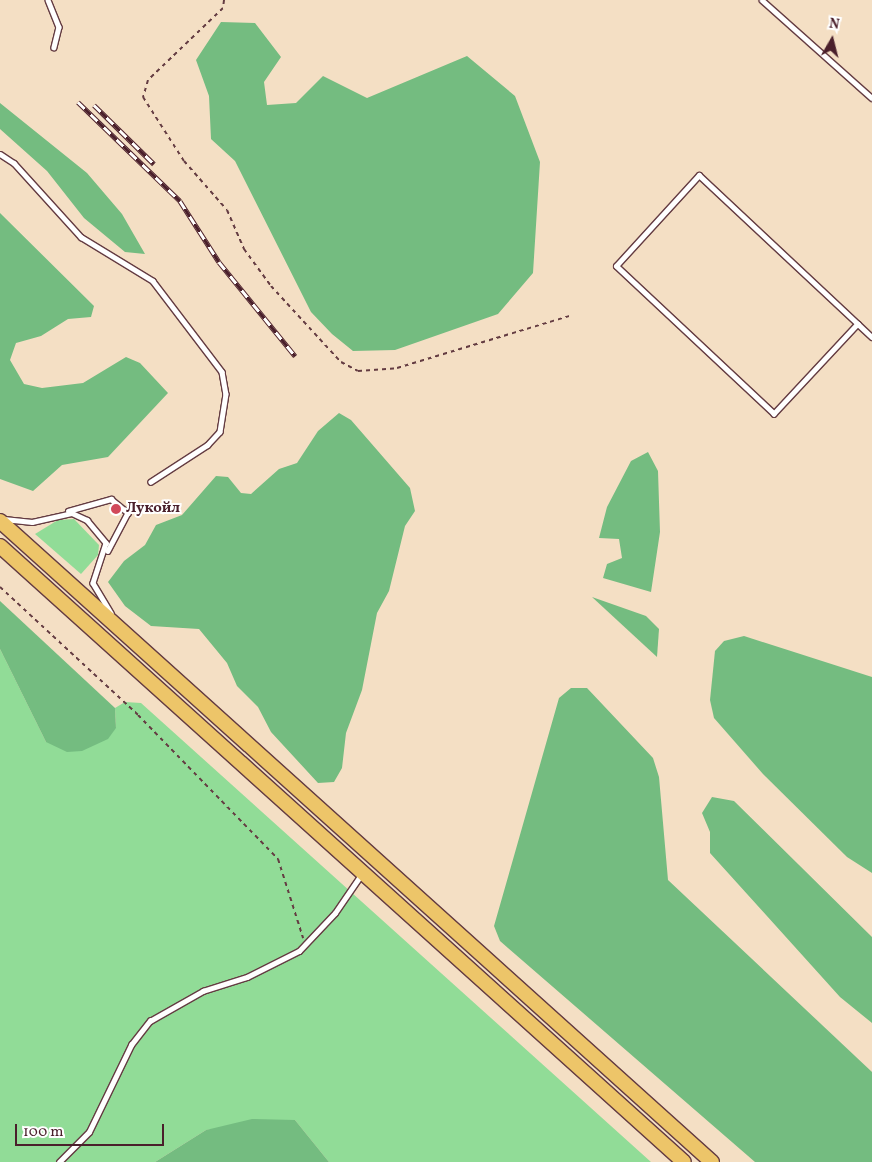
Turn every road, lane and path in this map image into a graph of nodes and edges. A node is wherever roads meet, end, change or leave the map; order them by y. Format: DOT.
graph roads {
  1 [pos="48,0"];
  2 [pos="224,0"];
  3 [pos="762,0"];
  4 [pos="54,46"];
  5 [pos="872,98"];
  6 [pos="0,154"];
  7 [pos="572,315"];
  8 [pos="858,324"];
  9 [pos="872,336"];
  10 [pos="151,482"];
  11 [pos="64,513"];
  12 [pos="0,520"];
  13 [pos="0,546"];
  14 [pos="106,554"];
  15 [pos="0,587"];
  16 [pos="140,649"];
  17 [pos="362,872"];
  18 [pos="306,945"];
  19 [pos="59,1162"];
  20 [pos="684,1162"];
  21 [pos="712,1162"];
  1 -- 4 [label="lane"];
  2 -- 7 [label="path"];
  3 -- 5 [label="lane"];
  6 -- 10 [label="lane"];
  8 -- 8 [label="lane"];
  8 -- 9 [label="lane"];
  11 -- 12 [label="lane"];
  11 -- 14 [label="lane"];
  11 -- 14 [label="lane"];
  12 -- 16 [label="highway"];
  13 -- 17 [label="highway"];
  14 -- 16 [label="lane"];
  15 -- 18 [label="path"];
  16 -- 21 [label="highway"];
  17 -- 18 [label="lane"];
  17 -- 20 [label="highway"];
  18 -- 19 [label="lane"];
}
